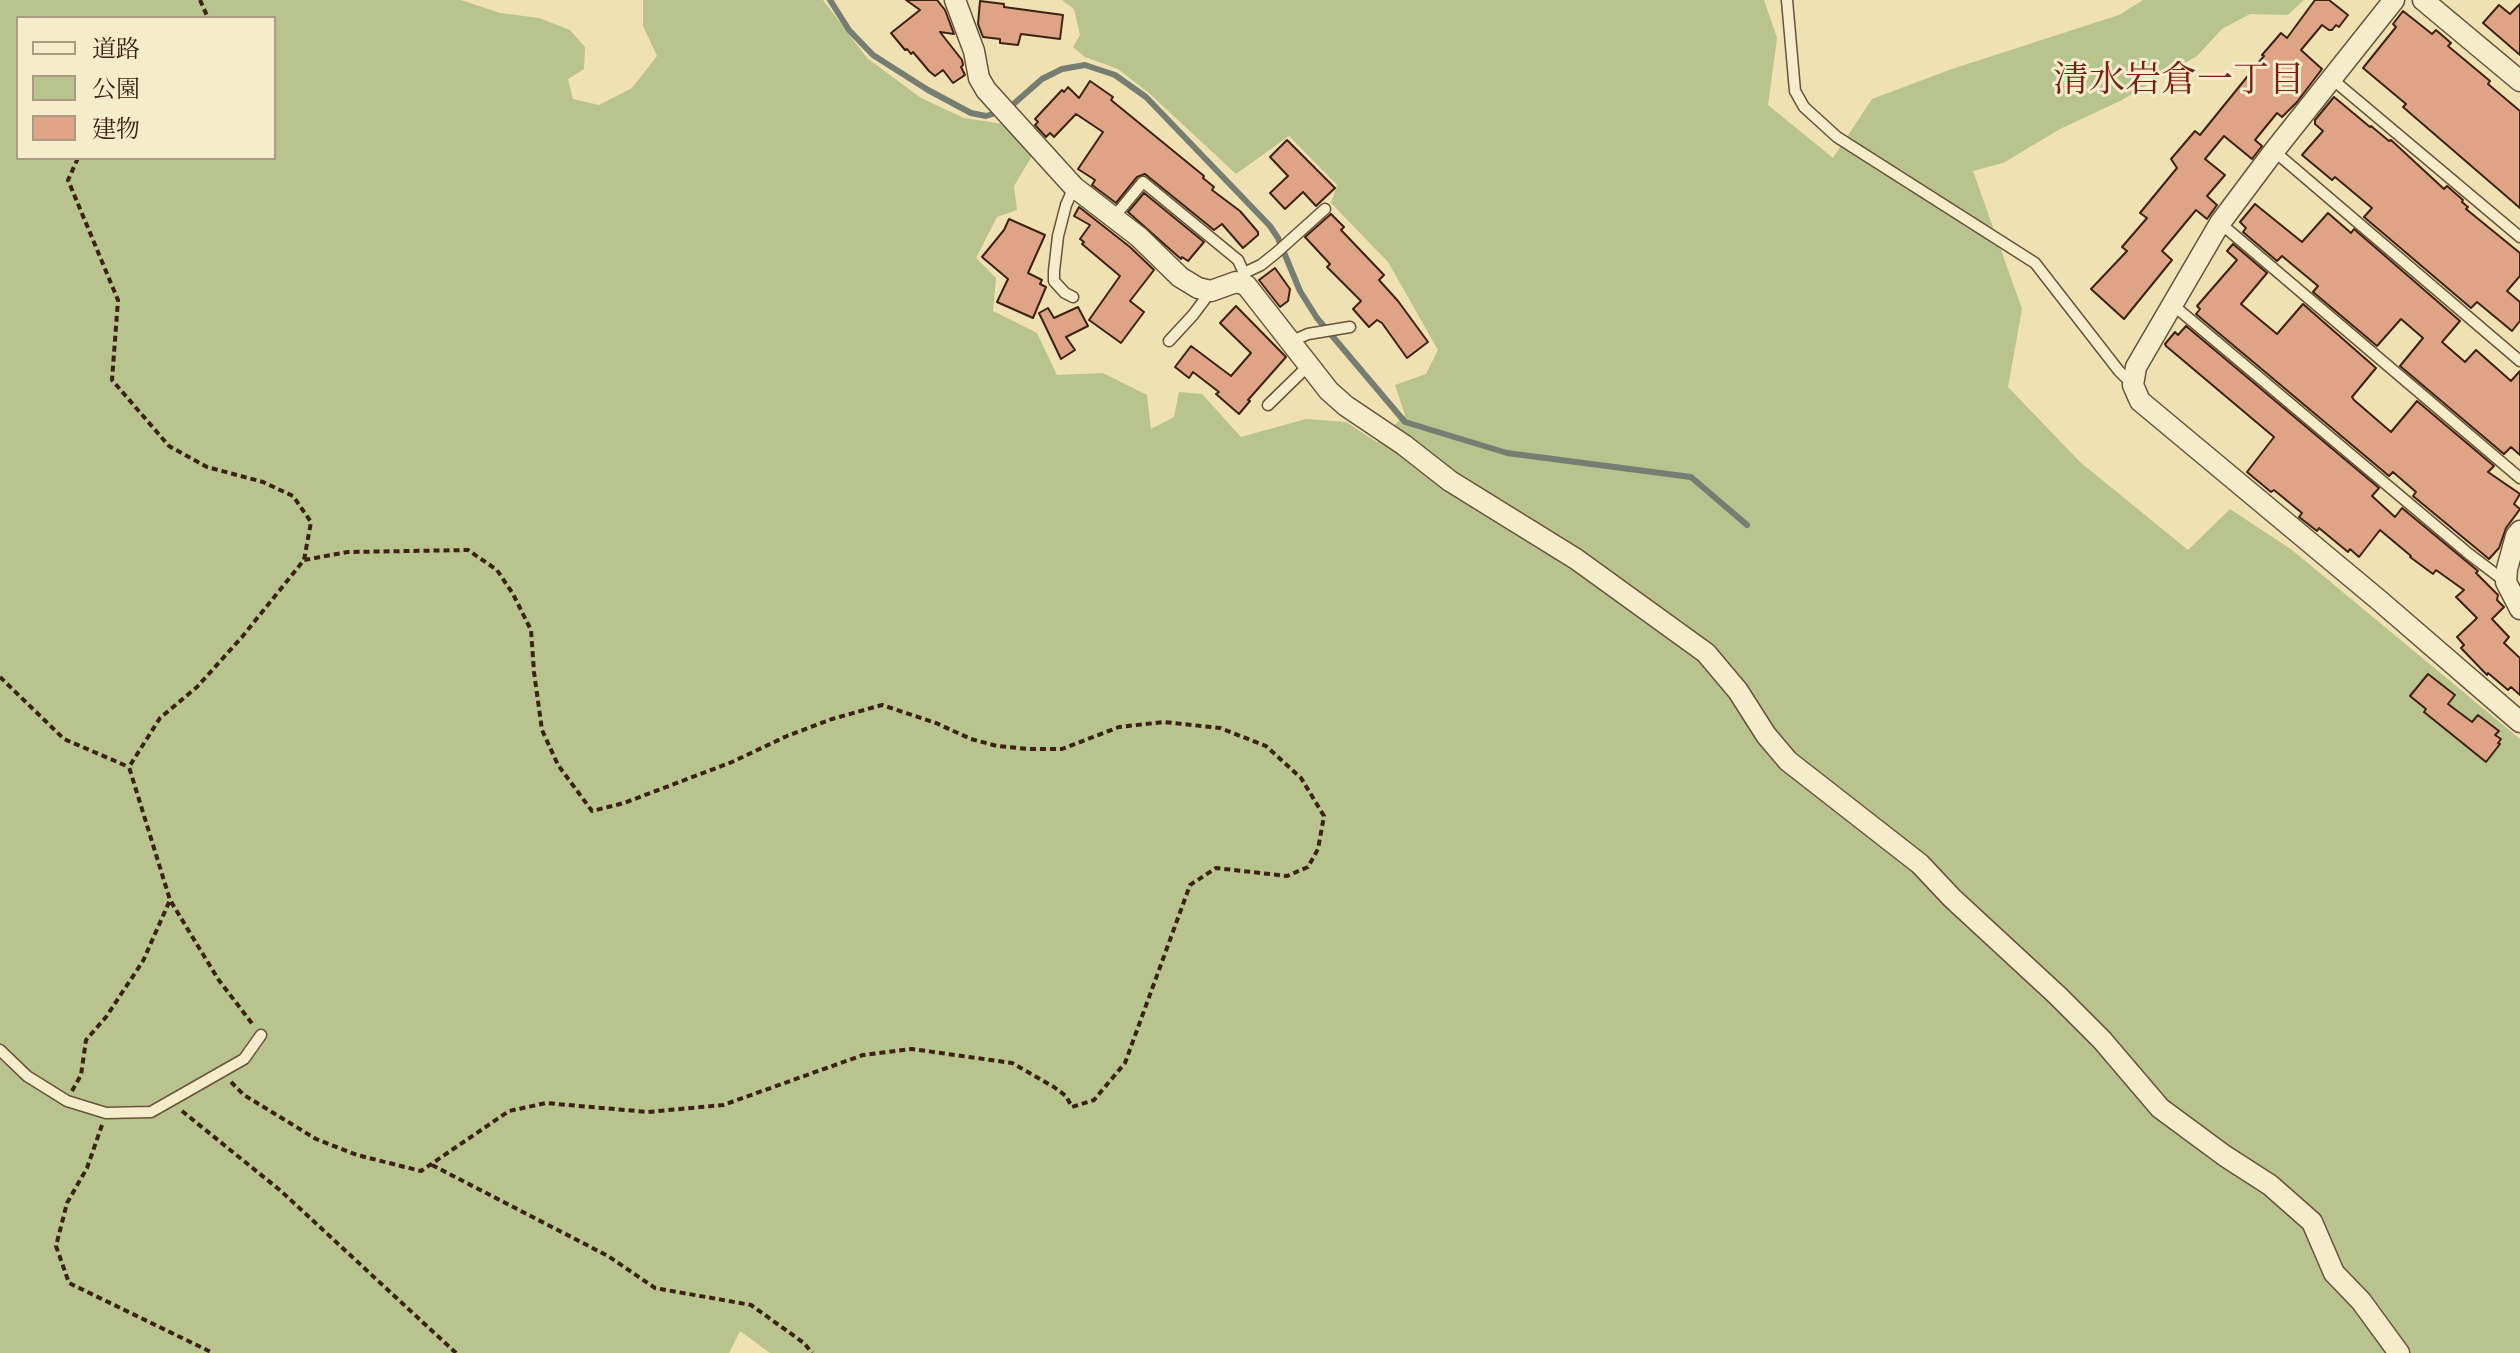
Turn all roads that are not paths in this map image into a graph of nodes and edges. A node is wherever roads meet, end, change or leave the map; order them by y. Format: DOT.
graph roads {
  1 [pos="955,0"];
  2 [pos="1787,0"];
  3 [pos="2394,0"];
  4 [pos="2423,0"];
  5 [pos="2332,79"];
  6 [pos="2520,81"];
  7 [pos="2274,151"];
  8 [pos="1074,187"];
  9 [pos="1325,209"];
  10 [pos="1114,217"];
  11 [pos="2220,223"];
  12 [pos="2520,237"];
  13 [pos="1243,278"];
  14 [pos="1211,291"];
  15 [pos="1073,297"];
  16 [pos="2173,305"];
  17 [pos="1350,327"];
  18 [pos="1169,341"];
  19 [pos="1292,341"];
  20 [pos="2520,361"];
  21 [pos="1309,365"];
  22 [pos="2133,385"];
  23 [pos="1268,405"];
  24 [pos="2520,478"];
  25 [pos="2520,531"];
  26 [pos="2506,582"];
  27 [pos="2520,609"];
  28 [pos="2520,722"];
  29 [pos="261,1035"];
  30 [pos="0,1050"];
  31 [pos="2399,1353"];
  1 -- 8 [label="street"];
  2 -- 22 [label="lane"];
  3 -- 5 [label="street"];
  4 -- 6 [label="street"];
  5 -- 7 [label="street"];
  5 -- 12 [label="lane"];
  7 -- 11 [label="street"];
  7 -- 20 [label="lane"];
  8 -- 10 [label="street"];
  8 -- 15 [label="lane"];
  9 -- 13 [label="lane"];
  10 -- 13 [label="lane"];
  10 -- 14 [label="street"];
  11 -- 16 [label="street"];
  11 -- 24 [label="lane"];
  13 -- 14 [label="street"];
  13 -- 19 [label="street"];
  14 -- 18 [label="lane"];
  16 -- 22 [label="street"];
  16 -- 26 [label="lane"];
  17 -- 19 [label="lane"];
  19 -- 21 [label="street"];
  21 -- 23 [label="lane"];
  21 -- 31 [label="street"];
  22 -- 28 [label="street"];
  25 -- 26 [label="street"];
  26 -- 27 [label="street"];
  29 -- 30 [label="lane"];
}
